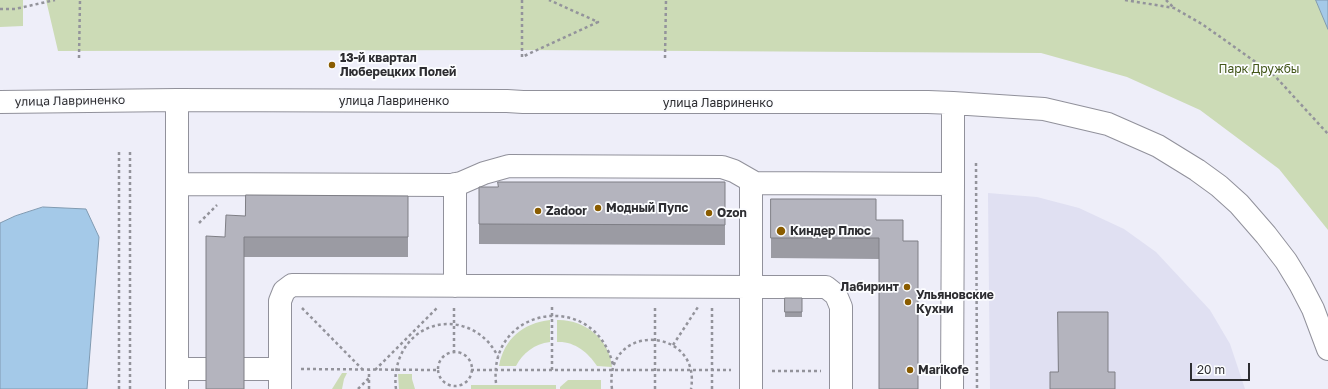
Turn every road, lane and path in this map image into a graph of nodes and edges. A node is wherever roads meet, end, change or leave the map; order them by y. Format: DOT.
graph roads {
  1 [pos="55,0"];
  2 [pos="80,0"];
  3 [pos="522,0"];
  4 [pos="549,0"];
  5 [pos="666,0"];
  6 [pos="1125,0"];
  7 [pos="1166,0"];
  8 [pos="1174,8"];
  9 [pos="0,9"];
  10 [pos="79,58"];
  11 [pos="664,58"];
  12 [pos="177,100"];
  13 [pos="0,102"];
  14 [pos="953,103"];
  15 [pos="1328,134"];
  16 [pos="119,150"];
  17 [pos="130,150"];
  18 [pos="976,163"];
  19 [pos="751,182"];
  20 [pos="177,184"];
  21 [pos="239,184"];
  22 [pos="455,184"];
  23 [pos="953,184"];
  24 [pos="177,244"];
  25 [pos="552,286"];
  26 [pos="655,287"];
  27 [pos="712,287"];
  28 [pos="751,287"];
  29 [pos="284,291"];
  30 [pos="452,295"];
  31 [pos="443,305"];
  32 [pos="552,315"];
  33 [pos="454,325"];
  34 [pos="405,339"];
  35 [pos="655,339"];
  36 [pos="408,342"];
  37 [pos="672,345"];
  38 [pos="1328,349"];
  39 [pos="454,353"];
  40 [pos="498,356"];
  41 [pos="613,365"];
  42 [pos="206,369"];
  43 [pos="244,369"];
  44 [pos="363,370"];
  45 [pos="369,370"];
  46 [pos="374,370"];
  47 [pos="396,370"];
  48 [pos="438,370"];
  49 [pos="471,370"];
  50 [pos="495,370"];
  51 [pos="552,370"];
  52 [pos="612,370"];
  53 [pos="655,370"];
  54 [pos="691,370"];
  55 [pos="712,370"];
  56 [pos="369,378"];
  57 [pos="177,379"];
  58 [pos="280,379"];
  59 [pos="751,380"];
  60 [pos="841,380"];
  61 [pos="496,383"];
  62 [pos="454,388"];
  63 [pos="119,389"];
  64 [pos="130,389"];
  65 [pos="358,389"];
  66 [pos="369,389"];
  67 [pos="396,389"];
  68 [pos="612,389"];
  69 [pos="655,389"];
  70 [pos="691,389"];
  71 [pos="712,389"];
  72 [pos="952,389"];
  73 [pos="977,389"];
  1 -- 9 [label="path"];
  2 -- 10 [label="path"];
  3 -- 4 [label="path"];
  5 -- 11 [label="path"];
  6 -- 8 [label="path"];
  7 -- 8 [label="path"];
  8 -- 15 [label="path"];
  12 -- 13 [label="street, улица Лавриненко"];
  12 -- 14 [label="street, улица Лавриненко"];
  12 -- 20 [label="street"];
  14 -- 23 [label="street"];
  14 -- 38 [label="street, улица Лавриненко"];
  16 -- 63 [label="path"];
  17 -- 64 [label="path"];
  18 -- 73 [label="path"];
  19 -- 22 [label="street"];
  19 -- 23 [label="street"];
  19 -- 28 [label="street"];
  20 -- 21 [label="street"];
  20 -- 24 [label="street"];
  21 -- 22 [label="street"];
  21 -- 24 [label="path"];
  22 -- 30 [label="street"];
  23 -- 72 [label="street"];
  24 -- 57 [label="street"];
  25 -- 26 [label="street"];
  25 -- 30 [label="street"];
  25 -- 32 [label="path"];
  26 -- 27 [label="street"];
  26 -- 35 [label="path"];
  27 -- 28 [label="street"];
  27 -- 37 [label="path"];
  27 -- 55 [label="path"];
  28 -- 59 [label="street"];
  28 -- 60 [label="street"];
  29 -- 30 [label="street"];
  29 -- 44 [label="path"];
  29 -- 58 [label="street"];
  30 -- 33 [label="path"];
  31 -- 34 [label="path"];
  32 -- 40 [label="path"];
  32 -- 41 [label="path"];
  32 -- 51 [label="path"];
  33 -- 36 [label="path"];
  33 -- 39 [label="path"];
  33 -- 40 [label="path"];
  34 -- 36 [label="path"];
  34 -- 46 [label="path"];
  35 -- 37 [label="path"];
  35 -- 41 [label="path"];
  35 -- 53 [label="path"];
  36 -- 47 [label="path"];
  37 -- 54 [label="path"];
  39 -- 48 [label="path"];
  39 -- 49 [label="path"];
  40 -- 50 [label="path"];
  41 -- 52 [label="path"];
  42 -- 57 [label="street"];
  43 -- 58 [label="street"];
  44 -- 45 [label="path"];
  44 -- 58 [label="path"];
  45 -- 46 [label="path"];
  45 -- 56 [label="path"];
  46 -- 47 [label="path"];
  47 -- 48 [label="path"];
  47 -- 67 [label="path"];
  48 -- 62 [label="path"];
  49 -- 50 [label="path"];
  49 -- 62 [label="path"];
  50 -- 51 [label="path"];
  50 -- 61 [label="path"];
  51 -- 52 [label="path"];
  52 -- 53 [label="path"];
  52 -- 68 [label="path"];
  53 -- 54 [label="path"];
  53 -- 69 [label="path"];
  54 -- 55 [label="path"];
  54 -- 70 [label="path"];
  55 -- 59 [label="path"];
  55 -- 71 [label="path"];
  56 -- 65 [label="path"];
  56 -- 66 [label="path"];
  59 -- 60 [label="path"];
}
